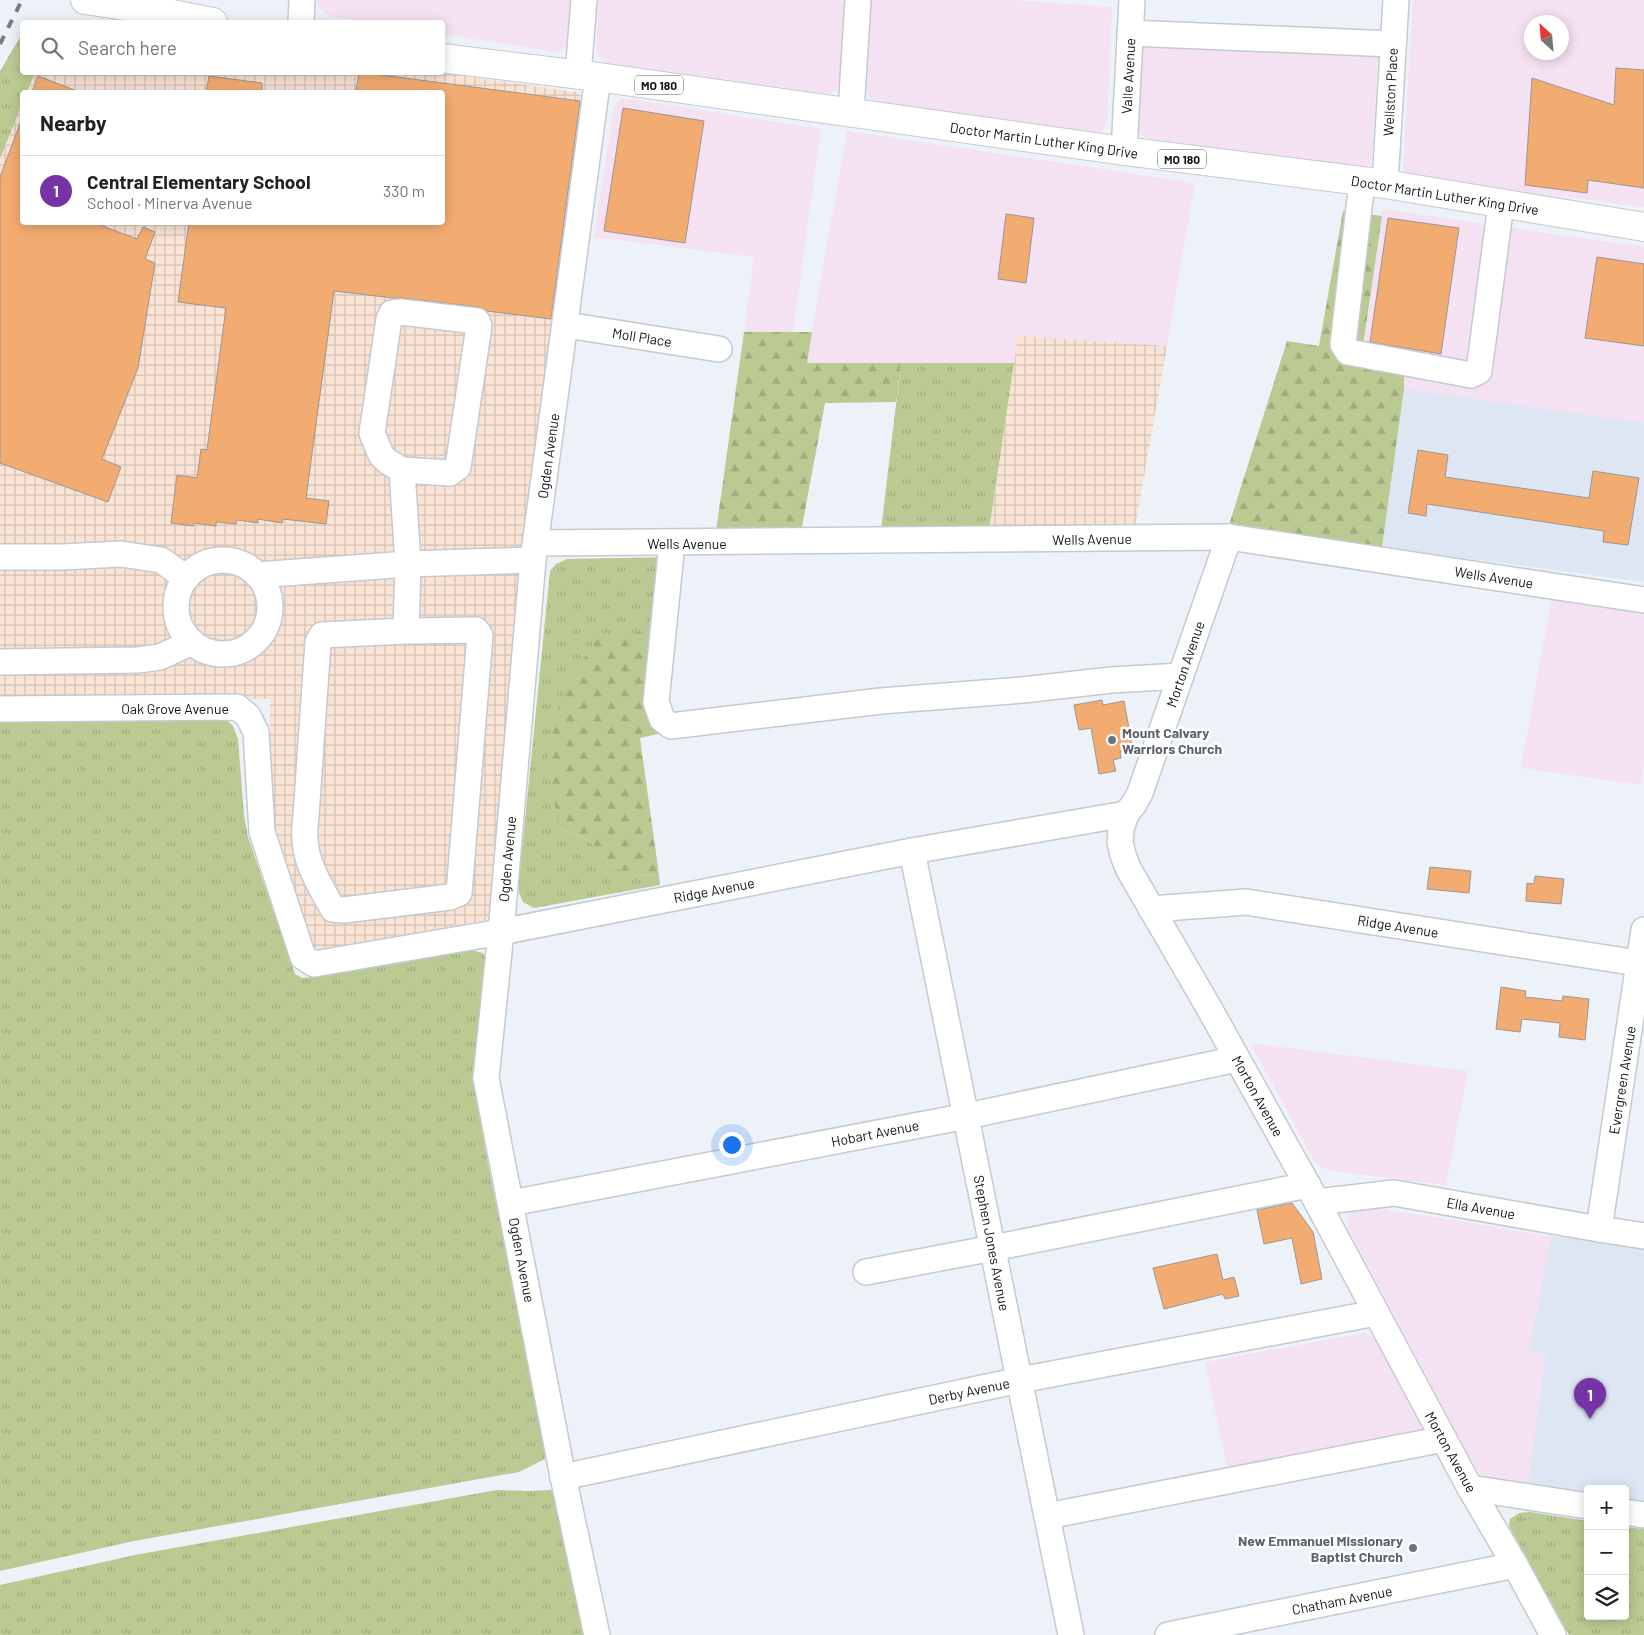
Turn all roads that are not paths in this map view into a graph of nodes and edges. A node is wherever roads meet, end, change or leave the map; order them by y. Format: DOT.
graph roads {
  1 [pos="85,0"];
  2 [pos="302,0"];
  3 [pos="584,0"];
  4 [pos="858,0"];
  5 [pos="1132,0"];
  6 [pos="1396,0"];
  7 [pos="203,20"];
  8 [pos="301,20"];
  9 [pos="1130,33"];
  10 [pos="1393,44"];
  11 [pos="445,58"];
  12 [pos="588,76"];
  13 [pos="851,112"];
  14 [pos="1124,151"];
  15 [pos="1373,183"];
  16 [pos="1501,204"];
  17 [pos="1644,227"];
  18 [pos="566,325"];
  19 [pos="719,349"];
  20 [pos="402,470"];
  21 [pos="1229,537"];
  22 [pos="672,543"];
  23 [pos="534,552"];
  24 [pos="0,557"];
  25 [pos="408,564"];
  26 [pos="257,575"];
  27 [pos="186,578"];
  28 [pos="1644,600"];
  29 [pos="406,631"];
  30 [pos="192,642"];
  31 [pos="0,662"];
  32 [pos="1181,676"];
  33 [pos="0,710"];
  34 [pos="1126,814"];
  35 [pos="912,851"];
  36 [pos="1151,909"];
  37 [pos="1644,930"];
  38 [pos="501,932"];
  39 [pos="303,957"];
  40 [pos="1642,964"];
  41 [pos="1238,1059"];
  42 [pos="967,1116"];
  43 [pos="1312,1193"];
  44 [pos="511,1203"];
  45 [pos="1599,1229"];
  46 [pos="1644,1236"];
  47 [pos="993,1248"];
  48 [pos="866,1272"];
  49 [pos="1376,1313"];
  50 [pos="1020,1380"];
  51 [pos="1444,1439"];
  52 [pos="563,1477"];
  53 [pos="1470,1488"];
  54 [pos="1584,1505"];
  55 [pos="1629,1513"];
  56 [pos="1644,1515"];
  57 [pos="1047,1516"];
  58 [pos="1515,1565"];
  59 [pos="597,1635"];
  60 [pos="1071,1635"];
  61 [pos="1168,1635"];
  62 [pos="1553,1635"];
  1 -- 7 [label="main road"];
  2 -- 8 [label="street"];
  3 -- 12 [label="street, Ogden Avenue"];
  4 -- 13 [label="street"];
  5 -- 9 [label="street, Valle Avenue"];
  6 -- 10 [label="street, Wellston Place"];
  9 -- 10 [label="street"];
  9 -- 14 [label="street, Valle Avenue"];
  10 -- 15 [label="street, Wellston Place"];
  11 -- 12 [label="main road, Doctor Martin Luther King Drive / MO 180"];
  12 -- 13 [label="main road, Doctor Martin Luther King Drive / MO 180"];
  12 -- 18 [label="street, Ogden Avenue"];
  13 -- 14 [label="main road, Doctor Martin Luther King Drive / MO 180"];
  14 -- 15 [label="main road, Doctor Martin Luther King Drive / MO 180"];
  15 -- 16 [label="main road, Doctor Martin Luther King Drive / MO 180"];
  15 -- 16 [label="street, Wellston Place"];
  16 -- 17 [label="main road, Doctor Martin Luther King Drive / MO 180"];
  18 -- 19 [label="street, Moll Place"];
  18 -- 23 [label="street, Ogden Avenue"];
  20 -- 20 [label="street"];
  20 -- 25 [label="street"];
  21 -- 22 [label="street, Wells Avenue"];
  21 -- 28 [label="street, Wells Avenue"];
  21 -- 32 [label="street, Morton Avenue"];
  22 -- 23 [label="street, Wells Avenue"];
  22 -- 32 [label="street"];
  23 -- 25 [label="street, Wells Avenue"];
  23 -- 38 [label="street, Ogden Avenue"];
  24 -- 27 [label="street"];
  25 -- 26 [label="street, Wells Avenue"];
  25 -- 29 [label="street"];
  26 -- 27 [label="street"];
  26 -- 30 [label="street"];
  27 -- 30 [label="street"];
  29 -- 29 [label="street"];
  30 -- 31 [label="street"];
  32 -- 34 [label="street, Morton Avenue"];
  33 -- 39 [label="street, Oak Grove Avenue"];
  34 -- 35 [label="street, Ridge Avenue"];
  34 -- 36 [label="street, Morton Avenue"];
  35 -- 38 [label="street, Ridge Avenue"];
  35 -- 42 [label="street, Stephen Jones Avenue"];
  36 -- 40 [label="street, Ridge Avenue"];
  36 -- 41 [label="street, Morton Avenue"];
  37 -- 40 [label="street, Evergreen Avenue"];
  38 -- 39 [label="street, Ridge Avenue"];
  38 -- 44 [label="street, Ogden Avenue"];
  40 -- 45 [label="street, Evergreen Avenue"];
  41 -- 42 [label="street, Hobart Avenue"];
  41 -- 43 [label="street, Morton Avenue"];
  42 -- 44 [label="street, Hobart Avenue"];
  42 -- 47 [label="street, Stephen Jones Avenue"];
  43 -- 45 [label="street, Ella Avenue"];
  43 -- 47 [label="street, Ella Avenue"];
  43 -- 49 [label="street, Morton Avenue"];
  44 -- 52 [label="street, Ogden Avenue"];
  45 -- 46 [label="street, Ella Avenue"];
  47 -- 48 [label="street, Ella Avenue"];
  47 -- 50 [label="street, Stephen Jones Avenue"];
  49 -- 50 [label="street, Derby Avenue"];
  49 -- 51 [label="street, Morton Avenue"];
  50 -- 52 [label="street, Derby Avenue"];
  50 -- 57 [label="street, Stephen Jones Avenue"];
  51 -- 53 [label="street, Morton Avenue"];
  51 -- 57 [label="street"];
  52 -- 59 [label="street, Ogden Avenue"];
  53 -- 54 [label="street"];
  53 -- 58 [label="street, Morton Avenue"];
  55 -- 56 [label="street"];
  57 -- 60 [label="street, Stephen Jones Avenue"];
  58 -- 61 [label="street, Chatham Avenue"];
  58 -- 62 [label="street, Morton Avenue"];
}
